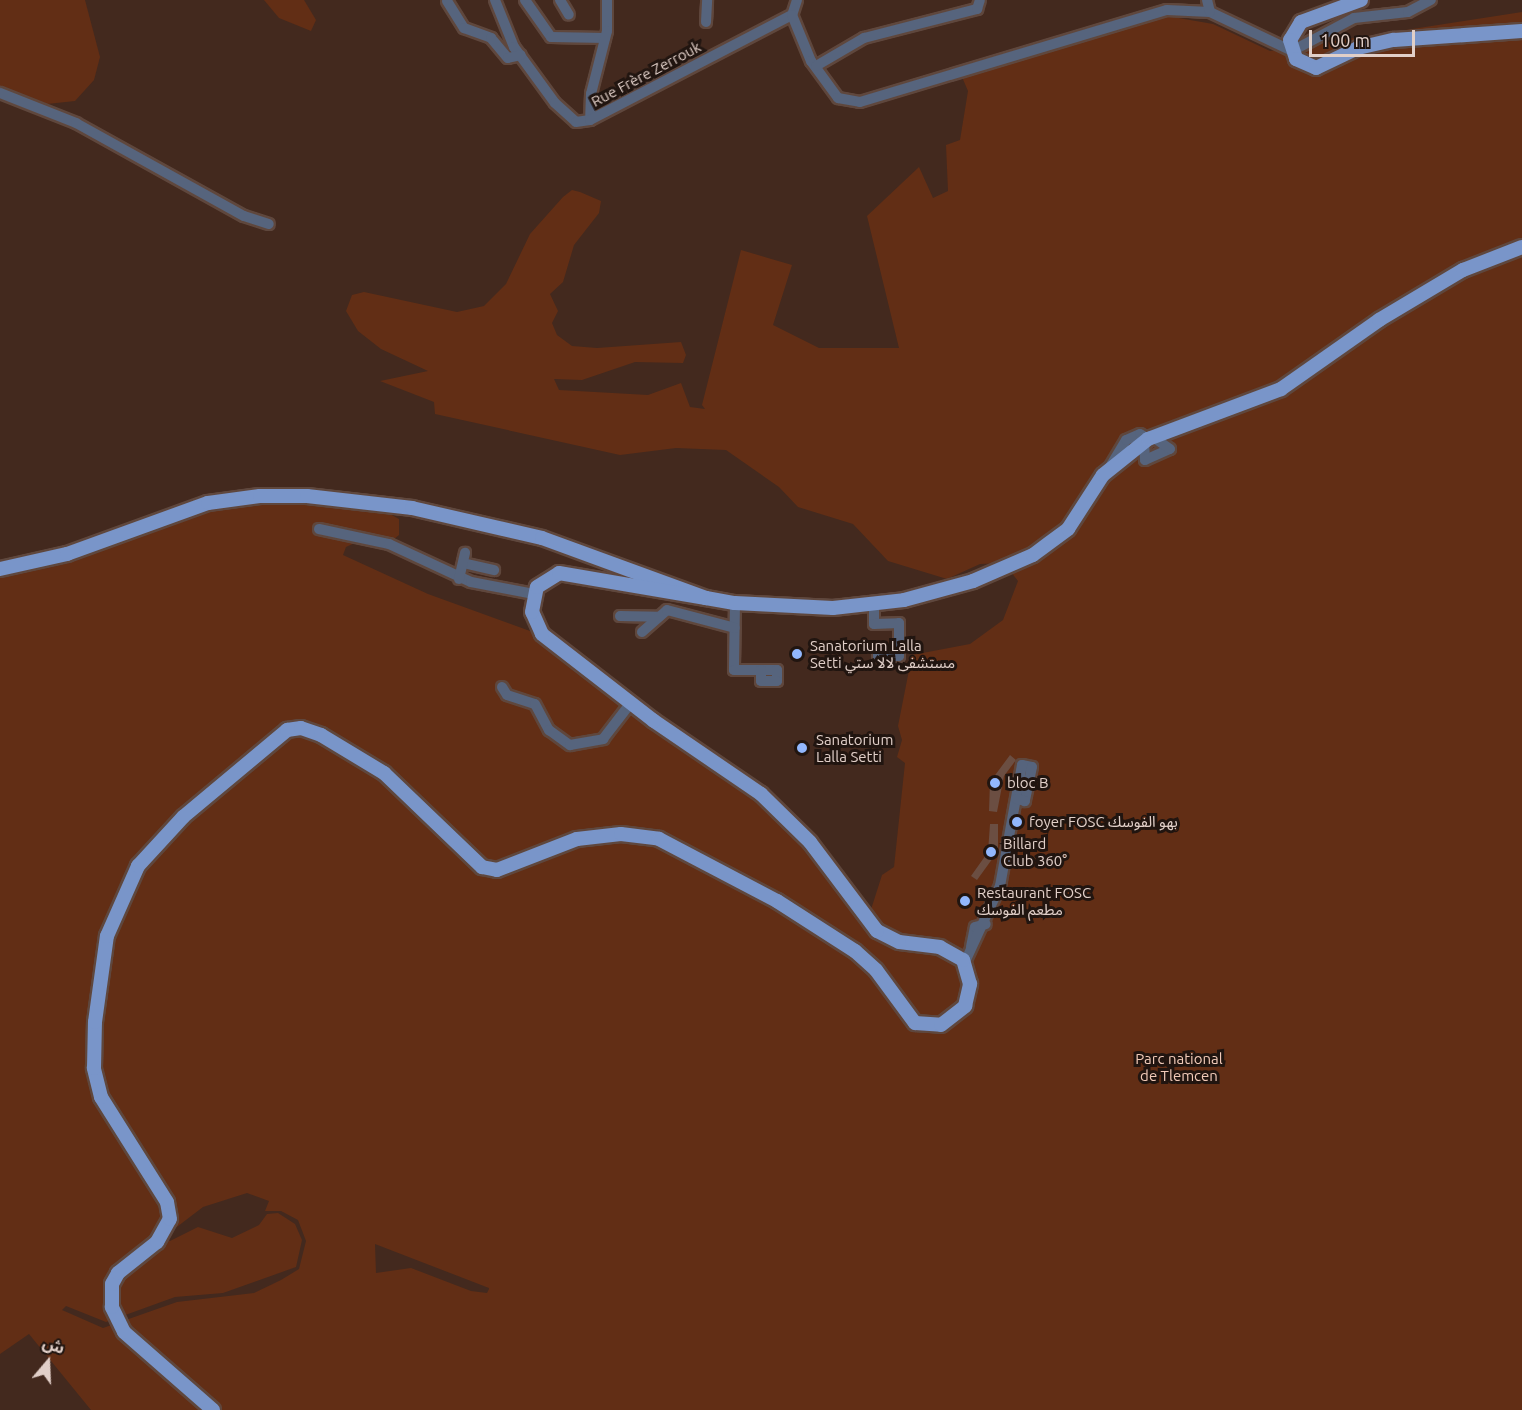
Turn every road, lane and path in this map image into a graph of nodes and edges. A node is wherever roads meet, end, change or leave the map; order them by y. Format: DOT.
graph roads {
  1 [pos="495,0"];
  2 [pos="525,0"];
  3 [pos="560,0"];
  4 [pos="606,0"];
  5 [pos="707,0"];
  6 [pos="797,0"];
  7 [pos="980,0"];
  8 [pos="1207,0"];
  9 [pos="1361,0"];
  10 [pos="1431,0"];
  11 [pos="447,1"];
  12 [pos="1210,12"];
  13 [pos="569,15"];
  14 [pos="792,15"];
  15 [pos="706,22"];
  16 [pos="1522,31"];
  17 [pos="605,38"];
  18 [pos="1292,51"];
  19 [pos="520,55"];
  20 [pos="816,66"];
  21 [pos="0,93"];
  22 [pos="590,120"];
  23 [pos="269,224"];
  24 [pos="1522,247"];
  25 [pos="319,529"];
  26 [pos="0,569"];
  27 [pos="494,570"];
  28 [pos="459,579"];
  29 [pos="534,594"];
  30 [pos="706,598"];
  31 [pos="735,603"];
  32 [pos="874,604"];
  33 [pos="620,616"];
  34 [pos="659,617"];
  35 [pos="735,628"];
  36 [pos="642,632"];
  37 [pos="878,648"];
  38 [pos="761,670"];
  39 [pos="502,687"];
  40 [pos="630,704"];
  41 [pos="1016,799"];
  42 [pos="965,962"];
  43 [pos="213,1410"];
  1 -- 19 [label="street"];
  2 -- 17 [label="street"];
  3 -- 13 [label="street"];
  4 -- 17 [label="street, Rue Frère Zerrouk"];
  5 -- 15 [label="street"];
  6 -- 14 [label="street"];
  7 -- 20 [label="street"];
  8 -- 12 [label="street"];
  9 -- 18 [label="main road"];
  10 -- 18 [label="street"];
  11 -- 19 [label="street"];
  12 -- 18 [label="street"];
  12 -- 20 [label="street"];
  14 -- 20 [label="street"];
  14 -- 22 [label="street, Rue Frère Zerrouk"];
  16 -- 18 [label="main road"];
  17 -- 22 [label="street, Rue Frère Zerrouk"];
  19 -- 22 [label="street"];
  21 -- 23 [label="street"];
  24 -- 32 [label="main road"];
  25 -- 28 [label="street"];
  26 -- 30 [label="main road"];
  27 -- 28 [label="street"];
  28 -- 29 [label="street"];
  29 -- 30 [label="main road"];
  29 -- 40 [label="main road"];
  30 -- 31 [label="main road"];
  31 -- 32 [label="main road"];
  31 -- 35 [label="street"];
  32 -- 37 [label="street"];
  33 -- 34 [label="street"];
  34 -- 35 [label="street"];
  34 -- 36 [label="street"];
  35 -- 38 [label="street"];
  39 -- 40 [label="street"];
  40 -- 42 [label="main road"];
  41 -- 42 [label="street"];
  42 -- 43 [label="main road"];
}
